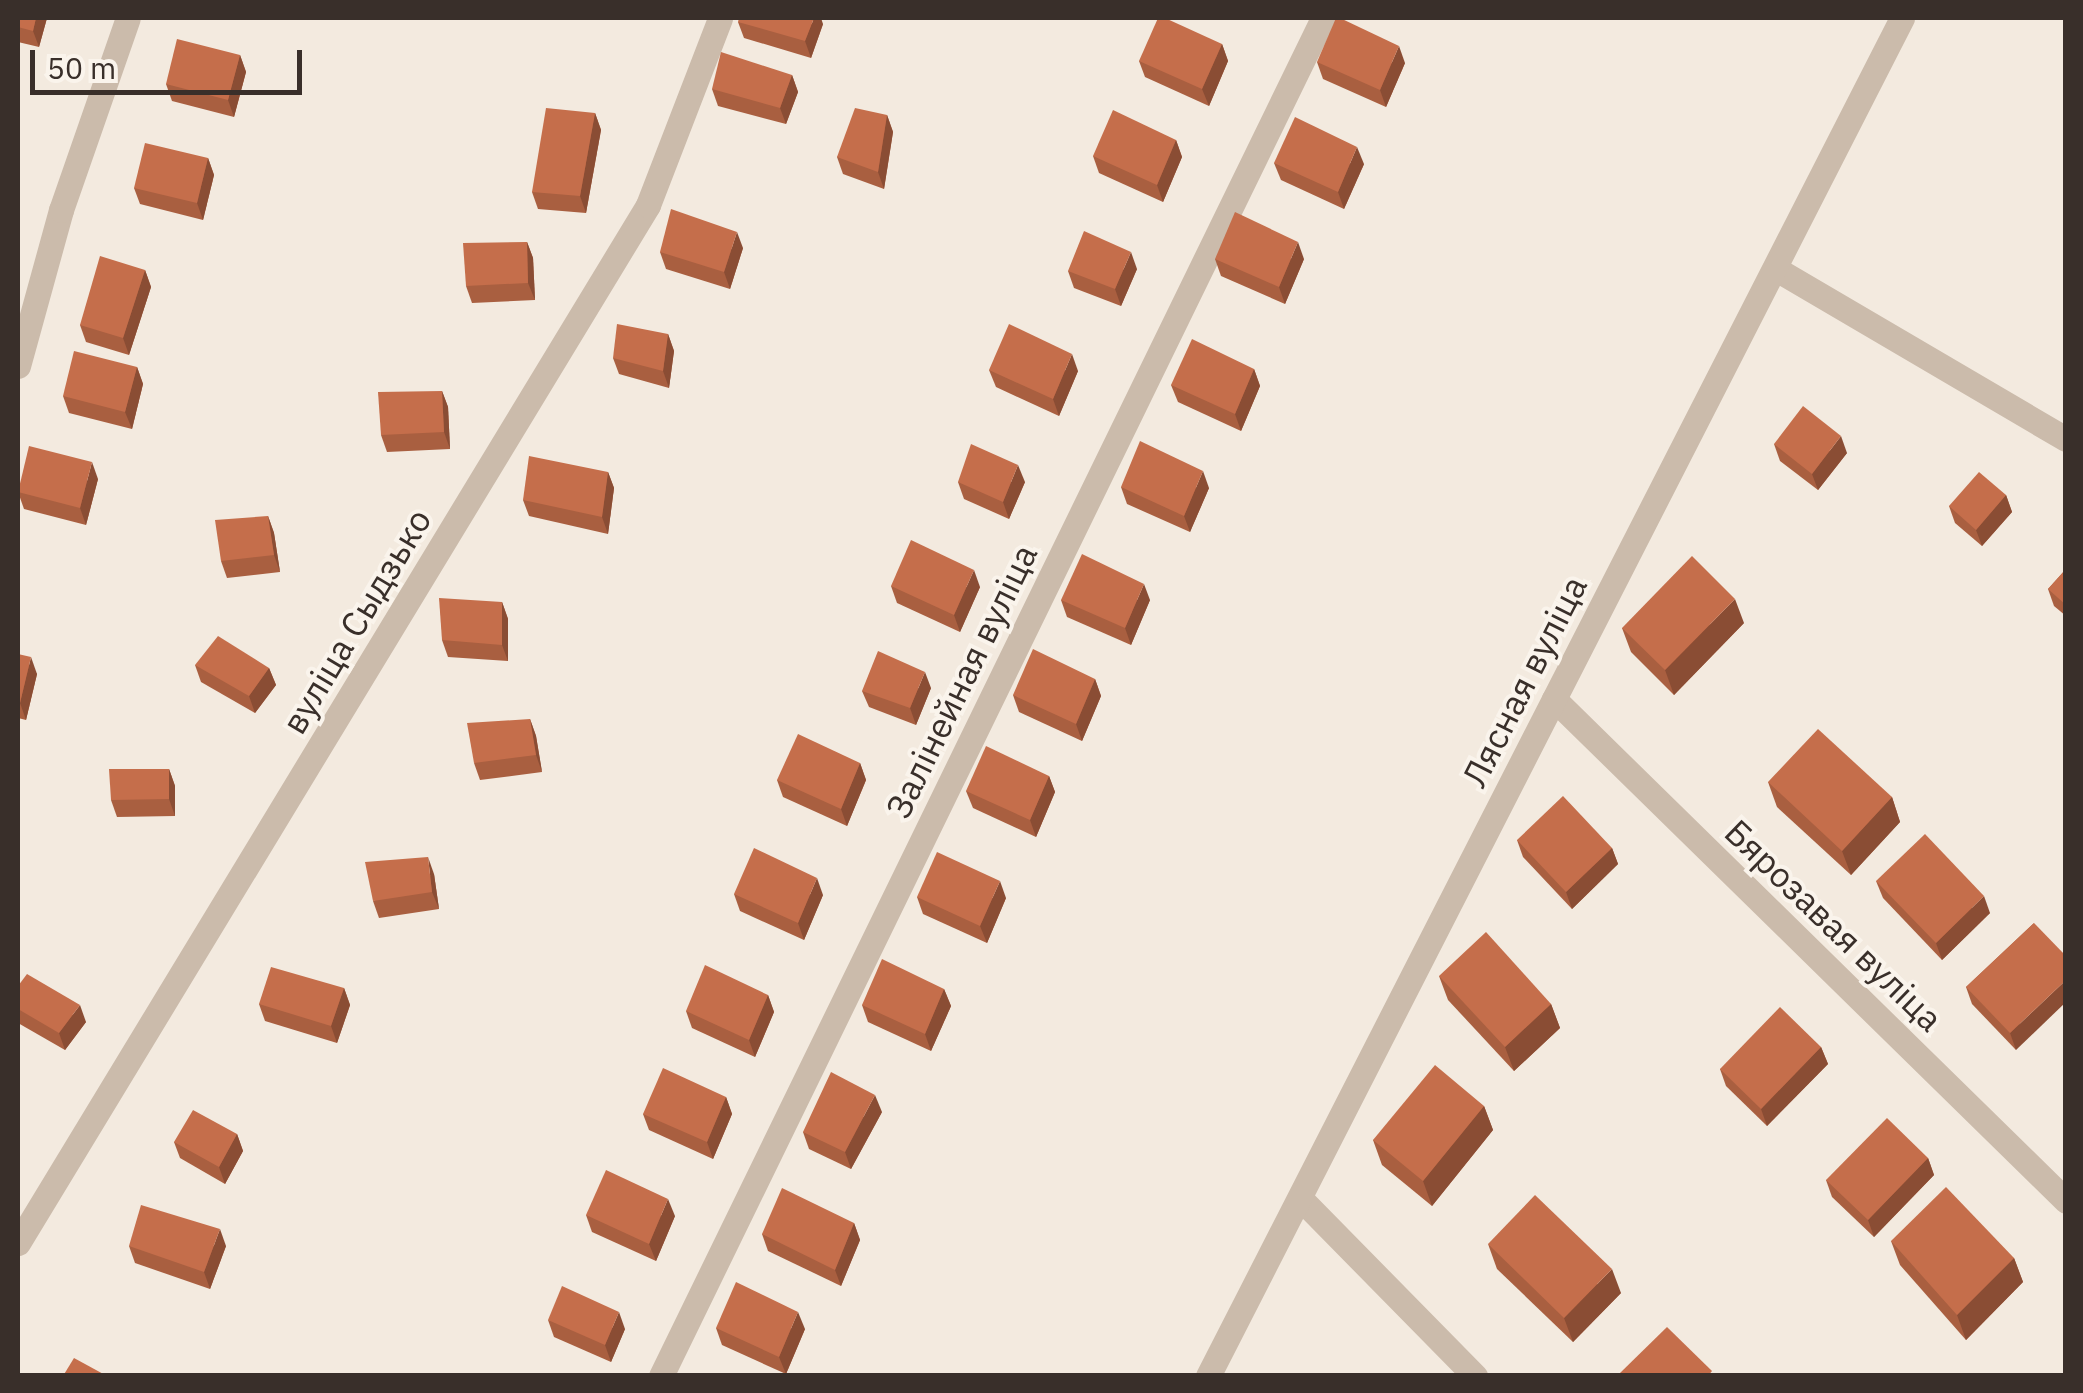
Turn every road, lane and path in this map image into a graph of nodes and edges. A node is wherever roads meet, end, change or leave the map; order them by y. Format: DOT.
graph roads {
  1 [pos="128,18"];
  2 [pos="720,18"];
  3 [pos="1324,18"];
  4 [pos="1902,18"];
  5 [pos="1776,270"];
  6 [pos="18,366"];
  7 [pos="2066,439"];
  8 [pos="1554,699"];
  9 [pos="1300,1198"];
  10 [pos="2066,1201"];
  11 [pos="18,1242"];
  12 [pos="661,1376"];
  13 [pos="1208,1376"];
  14 [pos="1475,1376"];
  1 -- 6 [label="street"];
  2 -- 11 [label="street, вуліца Сыдзько"];
  3 -- 12 [label="street, Залінейная вуліца"];
  4 -- 5 [label="street, Лясная вуліца"];
  5 -- 7 [label="street"];
  5 -- 8 [label="street, Лясная вуліца"];
  8 -- 9 [label="street, Лясная вуліца"];
  8 -- 10 [label="street, Бярозавая вуліца"];
  9 -- 13 [label="street, Лясная вуліца"];
  9 -- 14 [label="street"];
}
